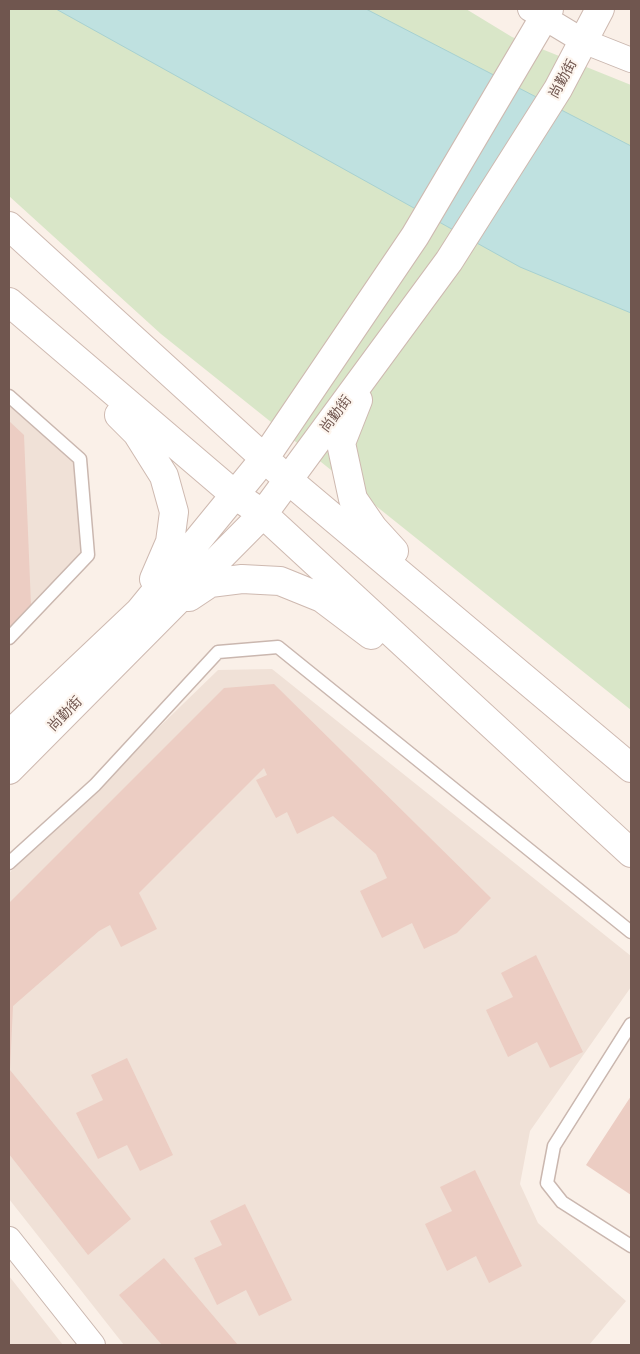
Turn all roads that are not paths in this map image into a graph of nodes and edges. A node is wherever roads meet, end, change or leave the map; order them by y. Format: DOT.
graph roads {
  1 [pos="600,9"];
  2 [pos="542,11"];
  3 [pos="583,41"];
  4 [pos="631,60"];
  5 [pos="9,226"];
  6 [pos="9,302"];
  7 [pos="372,367"];
  8 [pos="9,396"];
  9 [pos="264,460"];
  10 [pos="287,479"];
  11 [pos="235,496"];
  12 [pos="263,514"];
  13 [pos="150,614"];
  14 [pos="9,638"];
  15 [pos="535,687"];
  16 [pos="500,732"];
  17 [pos="9,735"];
  18 [pos="631,768"];
  19 [pos="9,770"];
  20 [pos="631,853"];
  21 [pos="9,863"];
  22 [pos="631,932"];
  23 [pos="631,1024"];
  24 [pos="9,1239"];
  25 [pos="631,1246"];
  26 [pos="93,1345"];
  1 -- 3 [label="main road, 尚勤街"];
  2 -- 3 [label="street"];
  2 -- 9 [label="main road, 尚勤街"];
  3 -- 4 [label="street"];
  3 -- 7 [label="main road, 尚勤街"];
  5 -- 9 [label="main road"];
  6 -- 11 [label="main road"];
  6 -- 13 [label="main road"];
  7 -- 10 [label="main road, 尚勤街"];
  7 -- 15 [label="main road"];
  8 -- 14 [label="lane"];
  9 -- 10 [label="main road"];
  9 -- 11 [label="main road, 尚勤街"];
  10 -- 12 [label="main road, 尚勤街"];
  10 -- 15 [label="main road"];
  11 -- 12 [label="main road"];
  11 -- 13 [label="main road, 尚勤街"];
  12 -- 13 [label="main road, 尚勤街"];
  12 -- 16 [label="main road"];
  13 -- 16 [label="main road"];
  13 -- 17 [label="main road, 尚勤街"];
  13 -- 19 [label="main road, 尚勤街"];
  15 -- 18 [label="main road"];
  16 -- 20 [label="main road"];
  21 -- 22 [label="lane"];
  23 -- 25 [label="lane"];
  24 -- 26 [label="street"];
}
